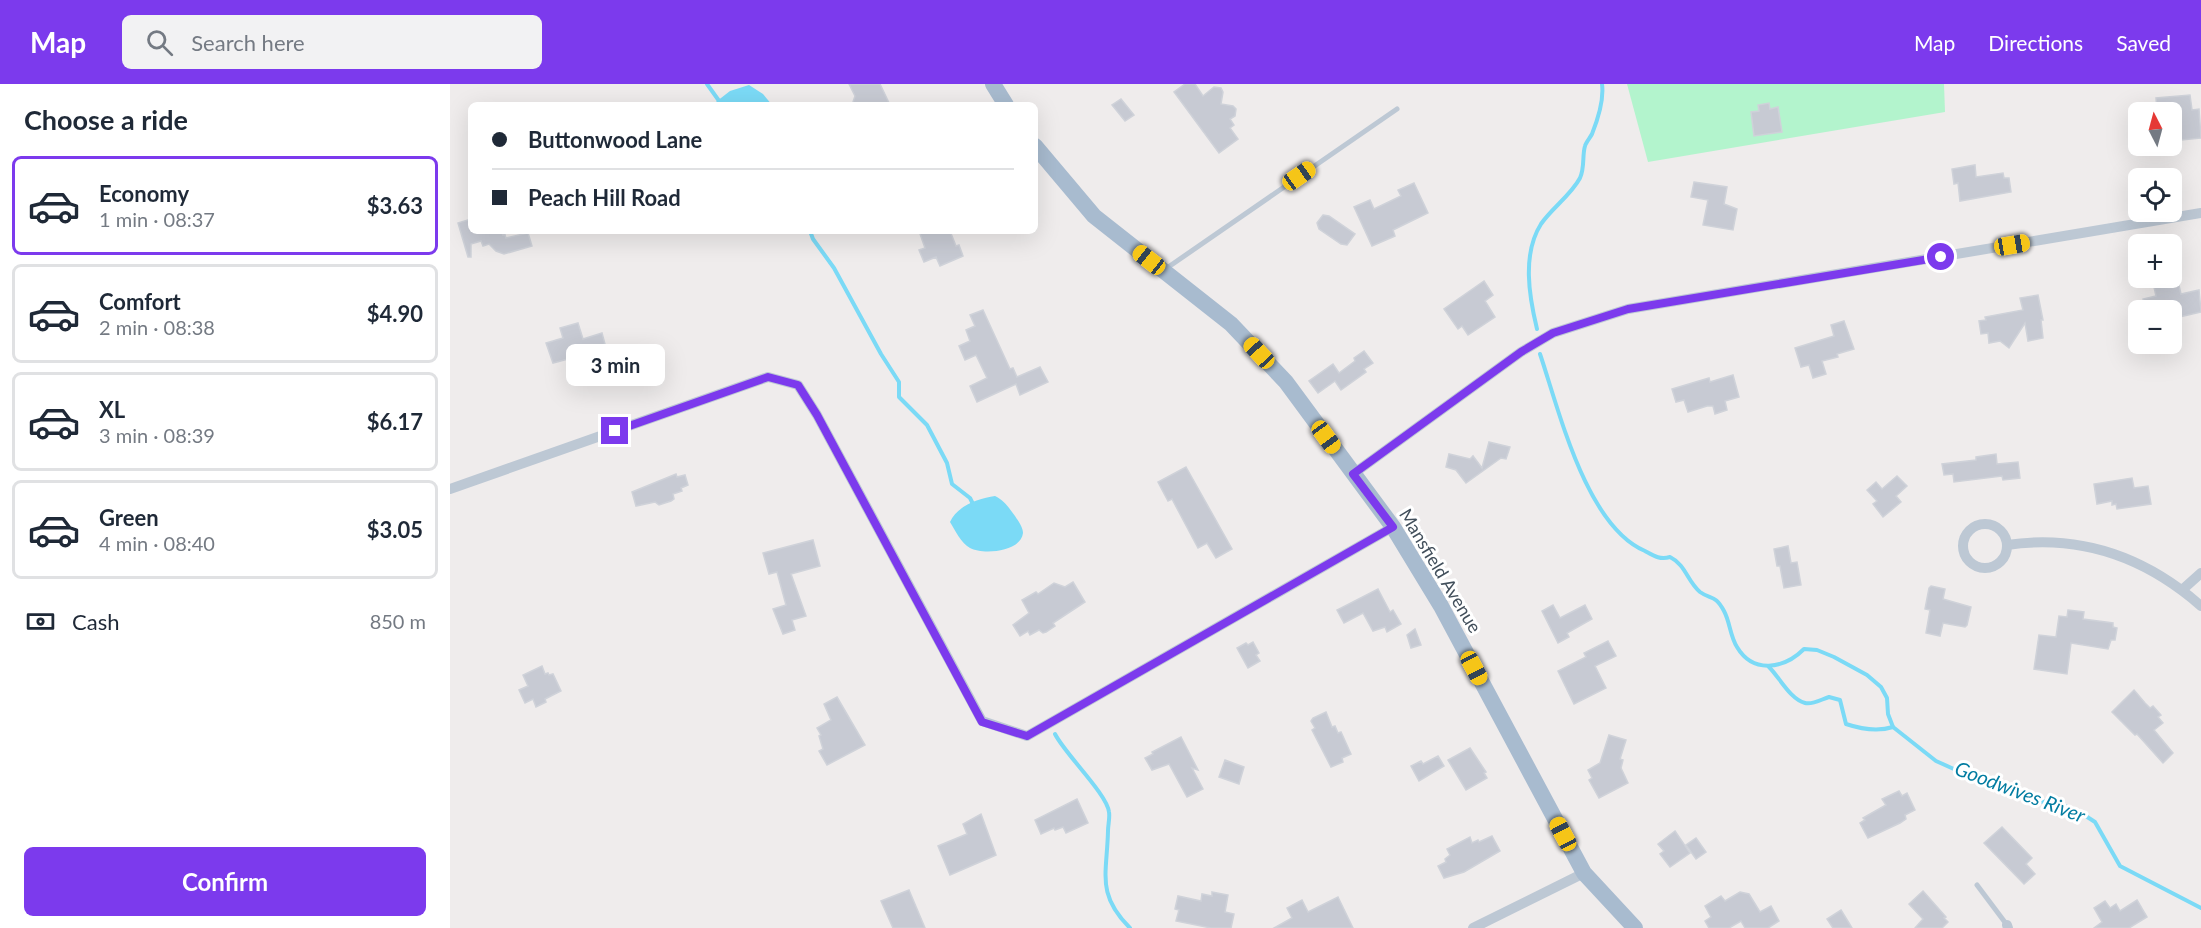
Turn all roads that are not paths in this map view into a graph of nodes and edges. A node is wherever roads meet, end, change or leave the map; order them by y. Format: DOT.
graph roads {
  1 [pos="993,84"];
  2 [pos="1004,102"];
  3 [pos="1397,109"];
  4 [pos="1038,150"];
  5 [pos="2201,213"];
  6 [pos="1163,271"];
  7 [pos="1353,474"];
  8 [pos="450,489"];
  9 [pos="1393,527"];
  10 [pos="2007,545"];
  11 [pos="2201,573"];
  12 [pos="2182,590"];
  13 [pos="2201,606"];
  14 [pos="1584,873"];
  15 [pos="1977,885"];
  16 [pos="2008,927"];
  17 [pos="1473,928"];
  18 [pos="1635,928"];
  1 -- 2 [label="main road"];
  3 -- 6 [label="lane"];
  4 -- 6 [label="main road, Mansfield Avenue"];
  5 -- 7 [label="street"];
  6 -- 7 [label="main road, Mansfield Avenue"];
  7 -- 9 [label="main road, Mansfield Avenue"];
  8 -- 9 [label="street"];
  9 -- 14 [label="main road, Mansfield Avenue"];
  10 -- 10 [label="street"];
  10 -- 12 [label="street"];
  11 -- 12 [label="street"];
  12 -- 13 [label="street"];
  14 -- 17 [label="street"];
  14 -- 18 [label="main road, Mansfield Avenue"];
  15 -- 16 [label="lane"];
}
